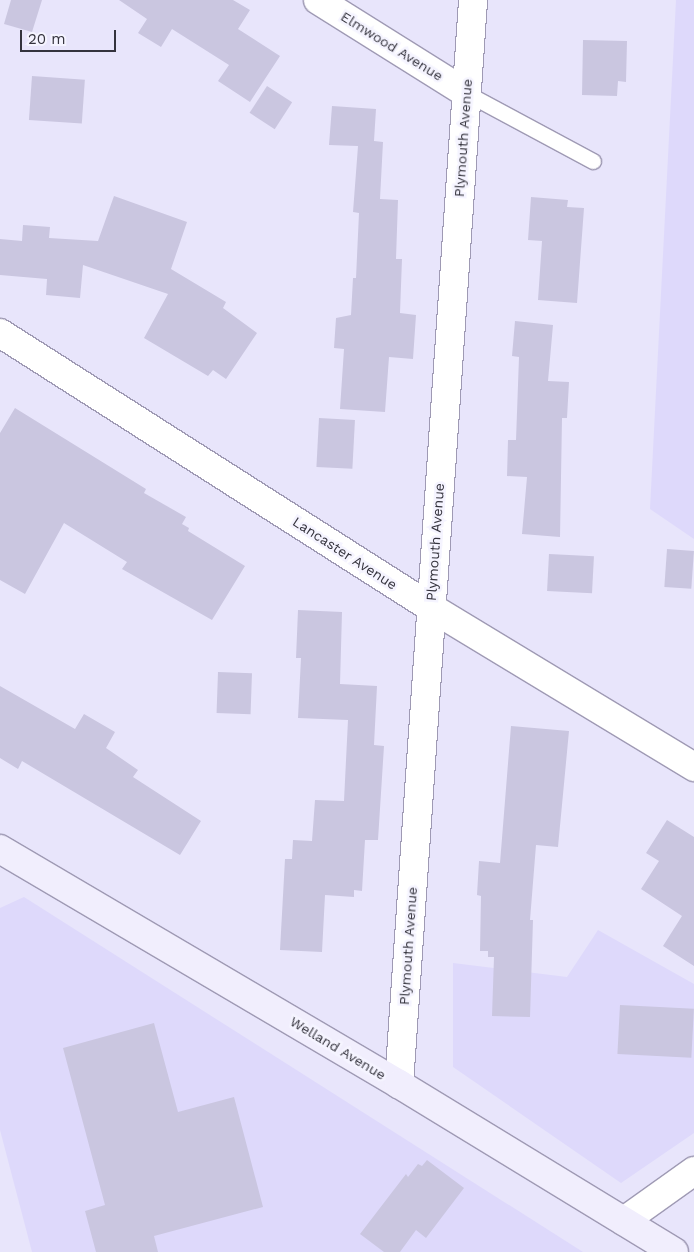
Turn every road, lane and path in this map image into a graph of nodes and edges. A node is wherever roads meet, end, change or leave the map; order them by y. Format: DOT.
graph roads {
  1 [pos="318,0"];
  2 [pos="473,0"];
  3 [pos="466,92"];
  4 [pos="592,162"];
  5 [pos="0,332"];
  6 [pos="430,607"];
  7 [pos="694,767"];
  8 [pos="0,849"];
  9 [pos="12,867"];
  10 [pos="399,1084"];
  11 [pos="694,1171"];
  12 [pos="624,1221"];
  13 [pos="674,1252"];
  1 -- 3 [label="street, Elmwood Avenue"];
  2 -- 3 [label="street, Plymouth Avenue"];
  3 -- 4 [label="lane"];
  3 -- 6 [label="street, Plymouth Avenue"];
  5 -- 6 [label="street, Lancaster Avenue"];
  6 -- 7 [label="street, Lancaster Avenue"];
  6 -- 10 [label="street, Plymouth Avenue"];
  8 -- 9 [label="main road, Welland Avenue"];
  9 -- 10 [label="main road, Welland Avenue"];
  10 -- 12 [label="main road, Welland Avenue"];
  11 -- 12 [label="street"];
  12 -- 13 [label="main road, Welland Avenue"];
}
